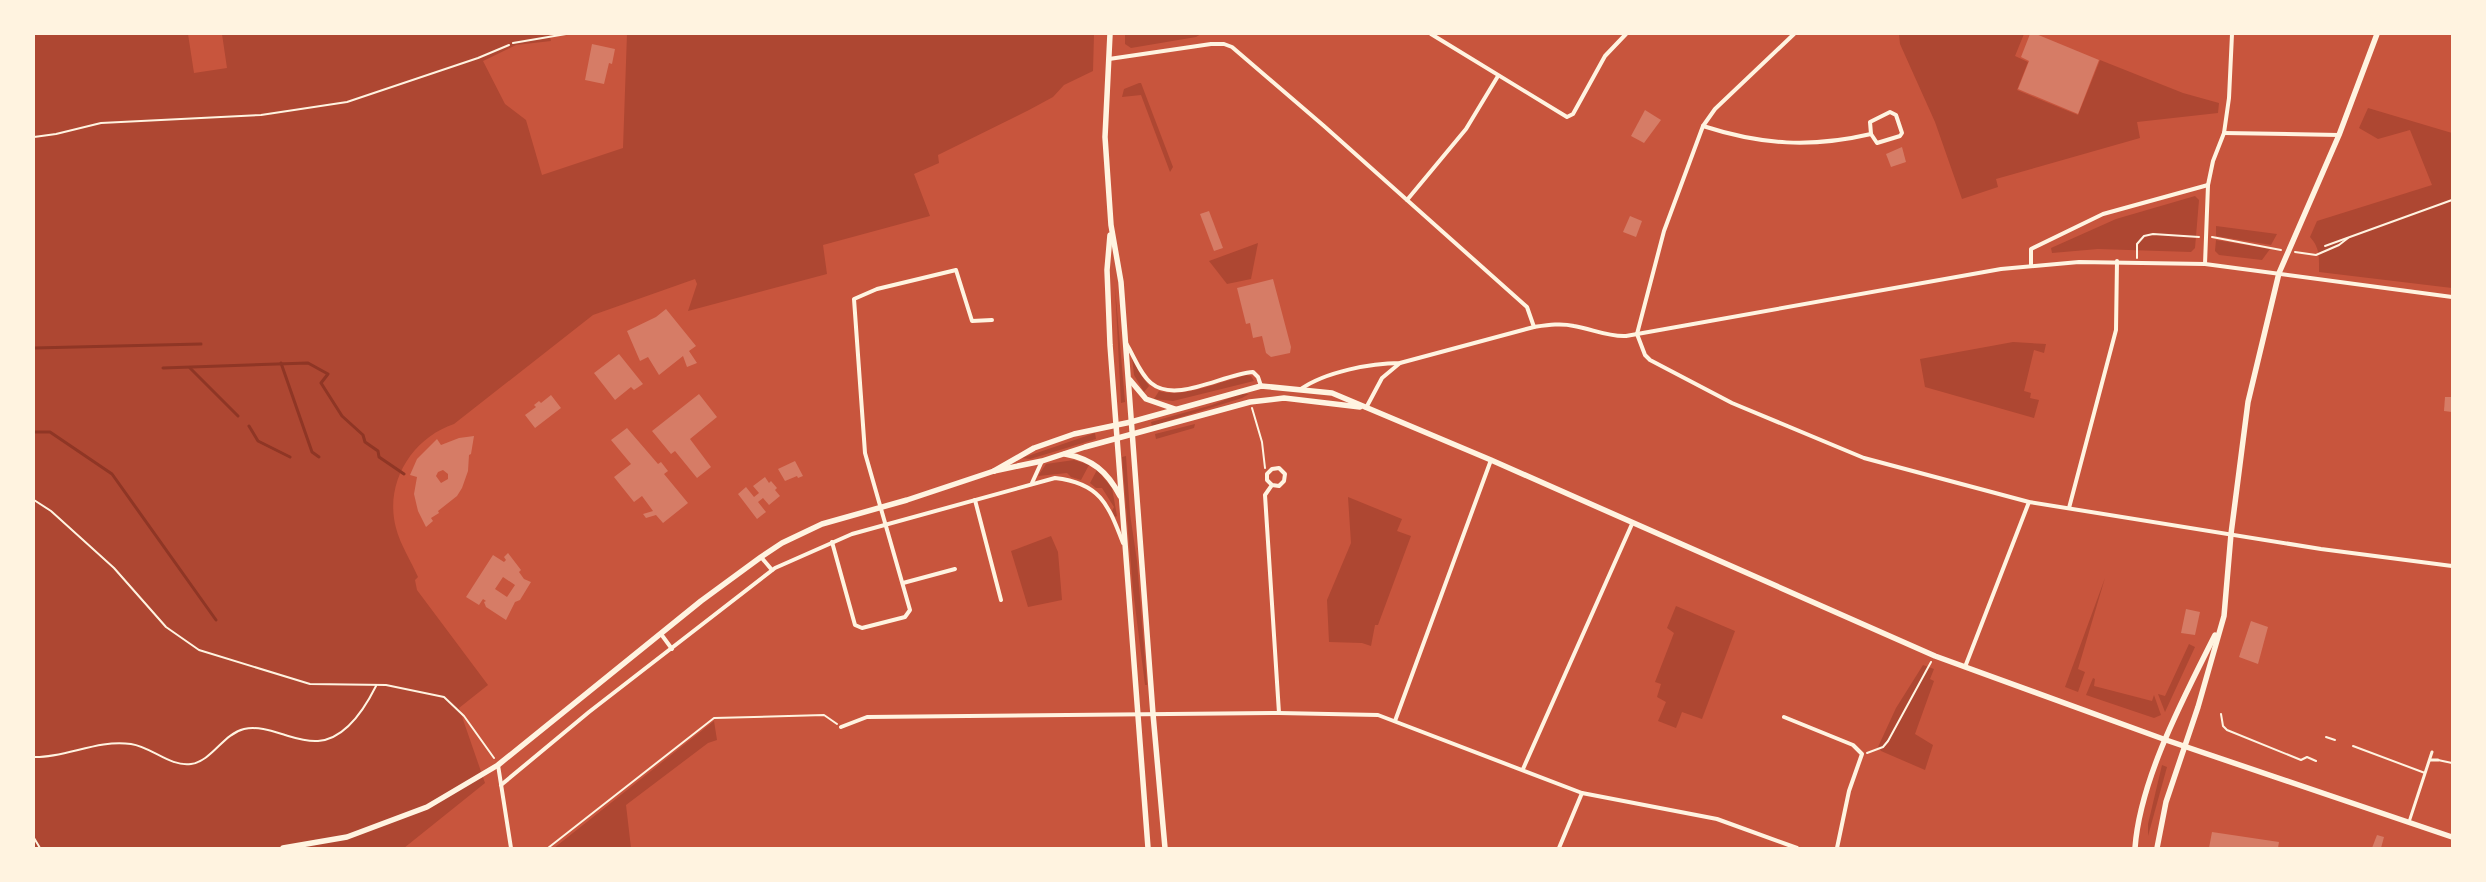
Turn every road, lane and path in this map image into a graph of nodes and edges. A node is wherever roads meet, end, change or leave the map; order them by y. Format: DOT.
graph roads {
  1 [pos="566,34"];
  2 [pos="1110,34"];
  3 [pos="1431,34"];
  4 [pos="1626,34"];
  5 [pos="1794,34"];
  6 [pos="2232,34"];
  7 [pos="2377,34"];
  8 [pos="513,43"];
  9 [pos="1108,59"];
  10 [pos="1498,76"];
  11 [pos="1703,126"];
  12 [pos="2224,133"];
  13 [pos="1871,134"];
  14 [pos="2339,135"];
  15 [pos="34,137"];
  16 [pos="2208,185"];
  17 [pos="1407,200"];
  18 [pos="2452,200"];
  19 [pos="1111,225"];
  20 [pos="2348,238"];
  21 [pos="2325,246"];
  22 [pos="2288,251"];
  23 [pos="2117,261"];
  24 [pos="2204,264"];
  25 [pos="2031,266"];
  26 [pos="2278,273"];
  27 [pos="2452,297"];
  28 [pos="992,320"];
  29 [pos="1534,327"];
  30 [pos="1637,334"];
  31 [pos="1126,342"];
  32 [pos="1400,363"];
  33 [pos="1128,378"];
  34 [pos="1261,386"];
  35 [pos="1301,389"];
  36 [pos="1250,402"];
  37 [pos="1366,408"];
  38 [pos="1177,409"];
  39 [pos="1131,422"];
  40 [pos="1115,425"];
  41 [pos="1132,436"];
  42 [pos="1116,438"];
  43 [pos="1063,454"];
  44 [pos="1491,460"];
  45 [pos="1042,461"];
  46 [pos="994,471"];
  47 [pos="1269,471"];
  48 [pos="1032,483"];
  49 [pos="1272,485"];
  50 [pos="1121,498"];
  51 [pos="34,500"];
  52 [pos="975,500"];
  53 [pos="2029,502"];
  54 [pos="881,507"];
  55 [pos="2069,508"];
  56 [pos="887,524"];
  57 [pos="1632,524"];
  58 [pos="2230,534"];
  59 [pos="832,542"];
  60 [pos="1123,542"];
  61 [pos="761,557"];
  62 [pos="2452,566"];
  63 [pos="954,569"];
  64 [pos="772,570"];
  65 [pos="903,583"];
  66 [pos="1001,600"];
  67 [pos="2221,622"];
  68 [pos="661,634"];
  69 [pos="672,649"];
  70 [pos="1934,656"];
  71 [pos="1966,667"];
  72 [pos="376,686"];
  73 [pos="1138,713"];
  74 [pos="1279,713"];
  75 [pos="1153,714"];
  76 [pos="2221,714"];
  77 [pos="1784,717"];
  78 [pos="1395,721"];
  79 [pos="841,727"];
  80 [pos="2326,736"];
  81 [pos="2166,740"];
  82 [pos="2335,740"];
  83 [pos="2184,746"];
  84 [pos="2353,746"];
  85 [pos="2432,752"];
  86 [pos="1862,754"];
  87 [pos="493,755"];
  88 [pos="34,757"];
  89 [pos="2430,760"];
  90 [pos="2438,760"];
  91 [pos="2316,761"];
  92 [pos="2452,762"];
  93 [pos="498,765"];
  94 [pos="1524,769"];
  95 [pos="2426,773"];
  96 [pos="501,785"];
  97 [pos="1582,793"];
  98 [pos="2409,822"];
  99 [pos="2452,837"];
  100 [pos="34,838"];
  101 [pos="40,848"];
  102 [pos="282,848"];
  103 [pos="511,848"];
  104 [pos="548,848"];
  105 [pos="1148,848"];
  106 [pos="1166,848"];
  107 [pos="1559,848"];
  108 [pos="1797,848"];
  109 [pos="1837,848"];
  110 [pos="2135,848"];
  111 [pos="2156,848"];
  1 -- 8 [label="lane"];
  2 -- 9 [label="main road"];
  3 -- 10 [label="street"];
  4 -- 10 [label="street"];
  5 -- 11 [label="street"];
  6 -- 12 [label="street"];
  7 -- 14 [label="main road"];
  8 -- 15 [label="path"];
  9 -- 17 [label="street"];
  9 -- 19 [label="main road"];
  10 -- 17 [label="street"];
  11 -- 13 [label="street"];
  11 -- 30 [label="street"];
  12 -- 14 [label="street"];
  12 -- 16 [label="street"];
  13 -- 13 [label="street"];
  14 -- 22 [label="main road"];
  16 -- 24 [label="street"];
  16 -- 25 [label="street"];
  17 -- 29 [label="street"];
  18 -- 20 [label="path"];
  19 -- 31 [label="main road"];
  19 -- 40 [label="main road"];
  20 -- 21 [label="path"];
  20 -- 22 [label="path"];
  22 -- 26 [label="main road"];
  23 -- 24 [label="street"];
  23 -- 25 [label="street"];
  23 -- 55 [label="street"];
  24 -- 26 [label="street"];
  25 -- 30 [label="street"];
  26 -- 27 [label="street"];
  26 -- 58 [label="main road"];
  28 -- 54 [label="street"];
  29 -- 30 [label="street"];
  29 -- 32 [label="street"];
  30 -- 53 [label="street"];
  31 -- 33 [label="main road"];
  31 -- 34 [label="street"];
  32 -- 35 [label="street"];
  32 -- 37 [label="street"];
  33 -- 38 [label="main road"];
  33 -- 39 [label="main road"];
  34 -- 35 [label="main road"];
  34 -- 38 [label="main road"];
  35 -- 37 [label="main road"];
  36 -- 37 [label="main road"];
  36 -- 41 [label="main road"];
  36 -- 47 [label="path"];
  37 -- 44 [label="main road"];
  38 -- 39 [label="main road"];
  39 -- 40 [label="main road"];
  39 -- 41 [label="main road"];
  40 -- 42 [label="main road"];
  40 -- 46 [label="main road"];
  41 -- 42 [label="main road"];
  41 -- 75 [label="main road"];
  42 -- 43 [label="main road"];
  42 -- 50 [label="main road"];
  43 -- 45 [label="main road"];
  43 -- 50 [label="main road"];
  44 -- 57 [label="main road"];
  44 -- 78 [label="street"];
  45 -- 46 [label="main road"];
  45 -- 48 [label="street"];
  46 -- 54 [label="main road"];
  47 -- 49 [label="street"];
  47 -- 49 [label="street"];
  48 -- 52 [label="street"];
  48 -- 60 [label="street"];
  49 -- 74 [label="street"];
  50 -- 60 [label="main road"];
  51 -- 72 [label="path"];
  52 -- 56 [label="street"];
  52 -- 66 [label="street"];
  53 -- 55 [label="street"];
  53 -- 71 [label="street"];
  54 -- 56 [label="street"];
  54 -- 61 [label="main road"];
  55 -- 58 [label="street"];
  56 -- 59 [label="street"];
  56 -- 65 [label="street"];
  57 -- 70 [label="main road"];
  57 -- 94 [label="street"];
  58 -- 62 [label="street"];
  58 -- 67 [label="main road"];
  59 -- 64 [label="street"];
  59 -- 65 [label="street"];
  60 -- 73 [label="main road"];
  61 -- 64 [label="street"];
  61 -- 68 [label="main road"];
  63 -- 65 [label="street"];
  64 -- 69 [label="street"];
  67 -- 81 [label="main road"];
  67 -- 83 [label="main road"];
  68 -- 69 [label="street"];
  68 -- 93 [label="main road"];
  69 -- 96 [label="street"];
  70 -- 71 [label="main road"];
  70 -- 86 [label="path"];
  71 -- 81 [label="main road"];
  72 -- 87 [label="path"];
  72 -- 88 [label="path"];
  73 -- 75 [label="street"];
  73 -- 79 [label="street"];
  73 -- 105 [label="main road"];
  74 -- 75 [label="street"];
  74 -- 78 [label="street"];
  75 -- 106 [label="main road"];
  76 -- 91 [label="lane"];
  77 -- 86 [label="street"];
  78 -- 94 [label="street"];
  79 -- 104 [label="path"];
  80 -- 82 [label="lane"];
  81 -- 83 [label="main road"];
  81 -- 110 [label="main road"];
  83 -- 98 [label="main road"];
  83 -- 111 [label="main road"];
  84 -- 95 [label="lane"];
  85 -- 89 [label="street"];
  86 -- 109 [label="street"];
  89 -- 90 [label="street"];
  89 -- 95 [label="street"];
  90 -- 92 [label="lane"];
  93 -- 96 [label="street"];
  93 -- 102 [label="main road"];
  94 -- 97 [label="street"];
  95 -- 98 [label="street"];
  96 -- 103 [label="street"];
  97 -- 107 [label="street"];
  97 -- 108 [label="street"];
  98 -- 99 [label="main road"];
  100 -- 101 [label="path"];
}
